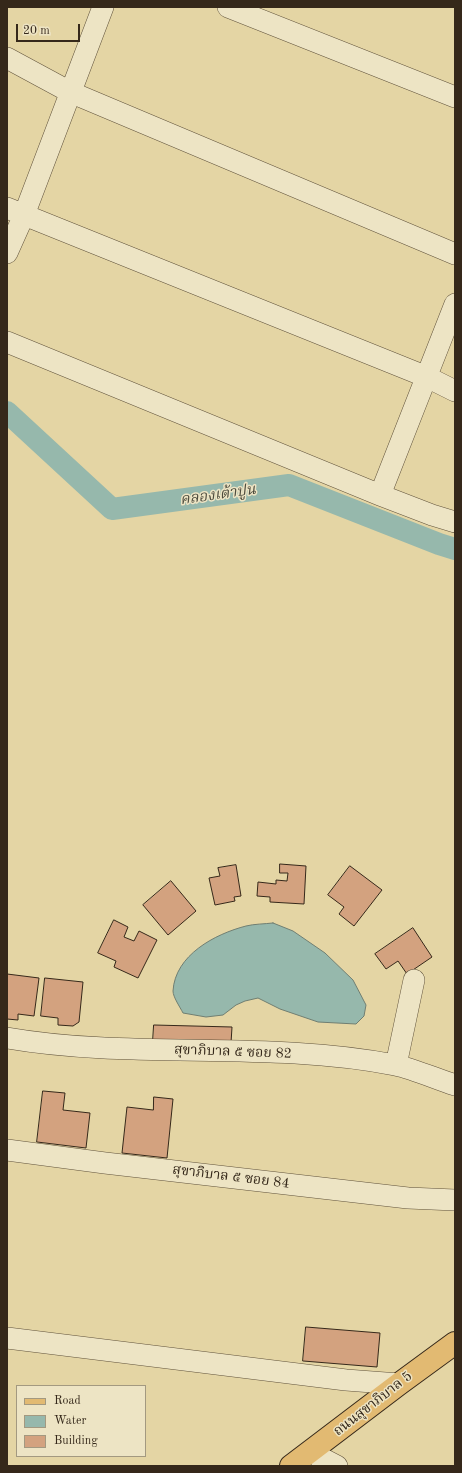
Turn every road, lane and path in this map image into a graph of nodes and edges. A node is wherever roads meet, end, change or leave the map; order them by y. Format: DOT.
graph roads {
  1 [pos="103,7"];
  2 [pos="228,7"];
  3 [pos="7,58"];
  4 [pos="70,92"];
  5 [pos="455,97"];
  6 [pos="15,212"];
  7 [pos="7,253"];
  8 [pos="455,254"];
  9 [pos="455,304"];
  10 [pos="7,342"];
  11 [pos="427,377"];
  12 [pos="455,391"];
  13 [pos="380,495"];
  14 [pos="455,522"];
  15 [pos="414,980"];
  16 [pos="7,1038"];
  17 [pos="396,1065"];
  18 [pos="455,1085"];
  19 [pos="7,1150"];
  20 [pos="455,1200"];
  21 [pos="7,1338"];
  22 [pos="452,1350"];
  23 [pos="399,1384"];
  24 [pos="310,1452"];
  25 [pos="291,1466"];
  26 [pos="337,1466"];
  1 -- 4 [label="street"];
  2 -- 5 [label="street"];
  3 -- 4 [label="street"];
  4 -- 6 [label="street"];
  4 -- 8 [label="street"];
  6 -- 7 [label="street"];
  6 -- 11 [label="street"];
  9 -- 11 [label="street"];
  10 -- 13 [label="street"];
  11 -- 12 [label="street"];
  11 -- 13 [label="street"];
  13 -- 14 [label="street"];
  15 -- 17 [label="street"];
  16 -- 17 [label="street, สุขาภิบาล ๕ ซอย 82"];
  17 -- 18 [label="street, สุขาภิบาล ๕ ซอย 82"];
  19 -- 20 [label="street, สุขาภิบาล ๕ ซอย 84"];
  21 -- 23 [label="street"];
  22 -- 23 [label="main road, ถนนสุขาภิบาล 5"];
  23 -- 24 [label="main road, ถนนสุขาภิบาล 5"];
  24 -- 25 [label="main road, ถนนสุขาภิบาล 5"];
  24 -- 26 [label="street"];
}
